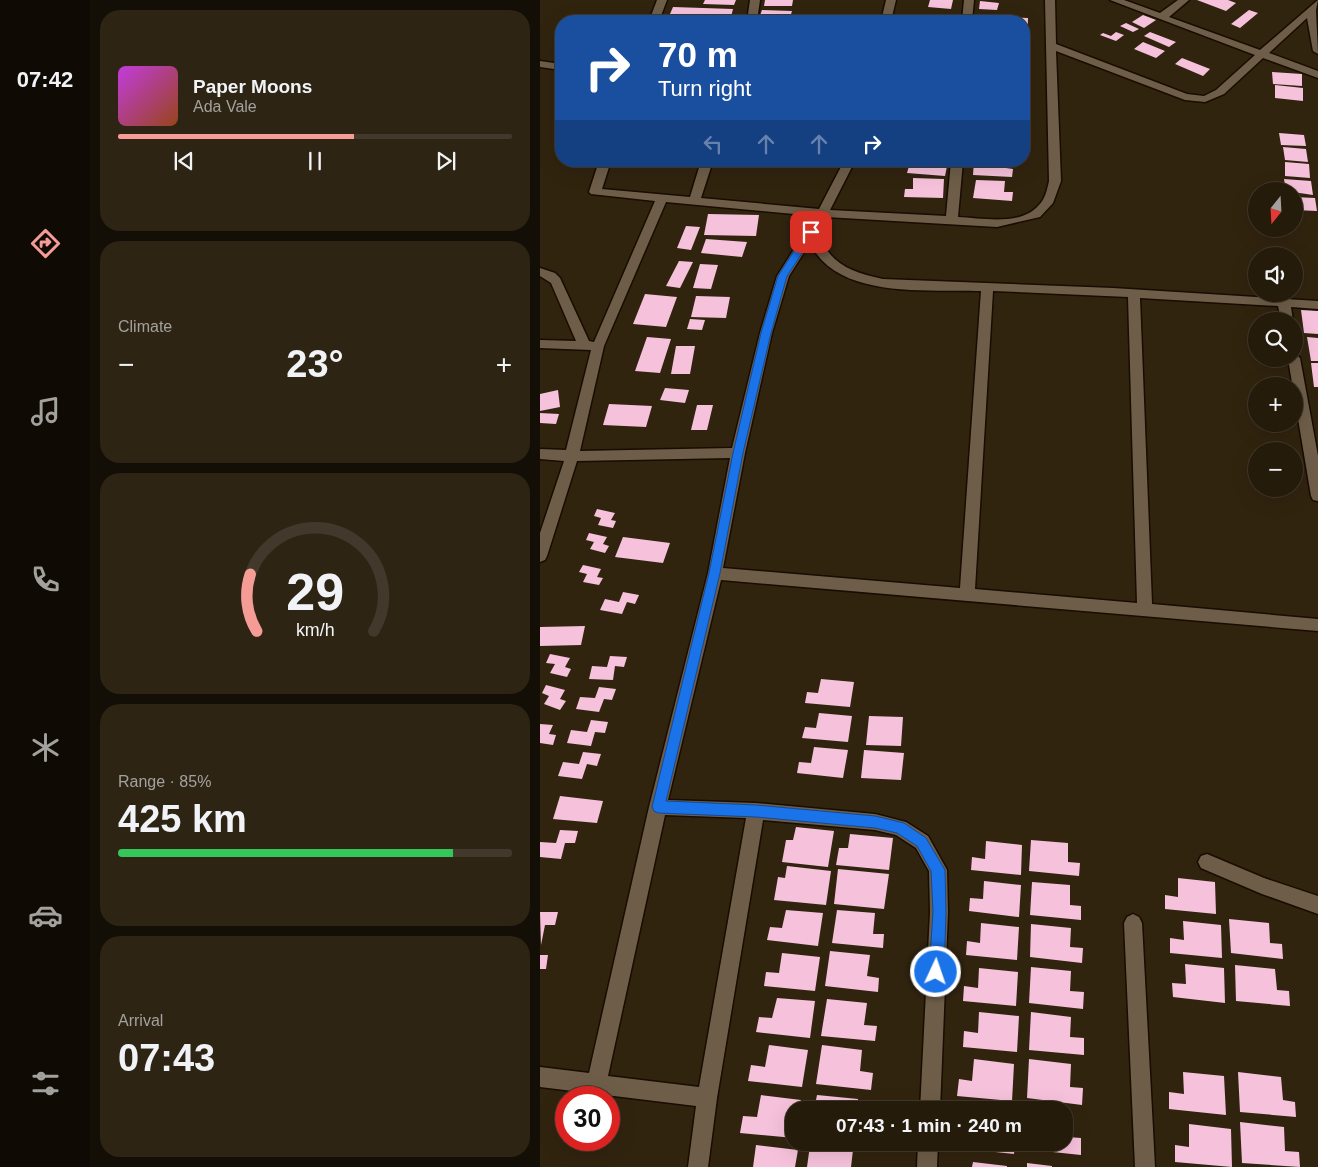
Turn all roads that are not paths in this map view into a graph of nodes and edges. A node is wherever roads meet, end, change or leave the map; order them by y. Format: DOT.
graph roads {
  1 [pos="662,0"];
  2 [pos="756,0"];
  3 [pos="891,0"];
  4 [pos="969,0"];
  5 [pos="1050,0"];
  6 [pos="1115,0"];
  7 [pos="1184,0"];
  8 [pos="1314,7"];
  9 [pos="656,15"];
  10 [pos="753,15"];
  11 [pos="887,15"];
  12 [pos="968,15"];
  13 [pos="1162,17"];
  14 [pos="1051,45"];
  15 [pos="1318,51"];
  16 [pos="1263,54"];
  17 [pos="540,64"];
  18 [pos="555,66"];
  19 [pos="1318,75"];
  20 [pos="604,167"];
  21 [pos="705,167"];
  22 [pos="847,167"];
  23 [pos="956,167"];
  24 [pos="662,198"];
  25 [pos="694,201"];
  26 [pos="824,213"];
  27 [pos="952,220"];
  28 [pos="811,232"];
  29 [pos="540,272"];
  30 [pos="987,287"];
  31 [pos="1134,294"];
  32 [pos="1248,300"];
  33 [pos="1284,302"];
  34 [pos="1318,305"];
  35 [pos="1286,312"];
  36 [pos="540,344"];
  37 [pos="592,346"];
  38 [pos="1296,367"];
  39 [pos="738,453"];
  40 [pos="540,454"];
  41 [pos="572,456"];
  42 [pos="1318,496"];
  43 [pos="540,556"];
  44 [pos="715,573"];
  45 [pos="967,595"];
  46 [pos="1145,611"];
  47 [pos="1318,625"];
  48 [pos="658,807"];
  49 [pos="756,811"];
  50 [pos="1207,862"];
  51 [pos="1318,905"];
  52 [pos="1133,923"];
  53 [pos="540,1077"];
  54 [pos="596,1084"];
  55 [pos="707,1098"];
  56 [pos="930,1101"];
  57 [pos="928,1151"];
  58 [pos="698,1167"];
  59 [pos="927,1167"];
  60 [pos="1145,1167"];
  1 -- 9 [label="street"];
  2 -- 10 [label="street"];
  3 -- 11 [label="street"];
  4 -- 12 [label="street"];
  5 -- 14 [label="street"];
  6 -- 13 [label="street"];
  7 -- 13 [label="street"];
  8 -- 15 [label="street"];
  8 -- 16 [label="street"];
  13 -- 16 [label="street"];
  14 -- 16 [label="street"];
  14 -- 27 [label="street"];
  16 -- 19 [label="street"];
  17 -- 18 [label="street"];
  20 -- 24 [label="street"];
  21 -- 25 [label="street"];
  22 -- 26 [label="street"];
  23 -- 27 [label="street"];
  24 -- 25 [label="street"];
  24 -- 37 [label="street"];
  25 -- 26 [label="street"];
  26 -- 27 [label="street"];
  26 -- 28 [label="street"];
  28 -- 30 [label="street"];
  28 -- 39 [label="street"];
  29 -- 37 [label="street"];
  30 -- 31 [label="street"];
  30 -- 45 [label="street"];
  31 -- 32 [label="street"];
  31 -- 46 [label="street"];
  33 -- 34 [label="street"];
  33 -- 35 [label="street"];
  36 -- 37 [label="street"];
  37 -- 41 [label="street"];
  38 -- 42 [label="street"];
  39 -- 41 [label="street"];
  39 -- 44 [label="street"];
  40 -- 41 [label="street"];
  41 -- 43 [label="street"];
  44 -- 45 [label="street"];
  44 -- 48 [label="street"];
  45 -- 46 [label="street"];
  46 -- 47 [label="street"];
  48 -- 49 [label="street"];
  48 -- 54 [label="street"];
  49 -- 55 [label="street"];
  49 -- 56 [label="street"];
  50 -- 51 [label="street"];
  52 -- 60 [label="street"];
  53 -- 54 [label="street"];
  54 -- 55 [label="street"];
  55 -- 58 [label="street"];
  57 -- 59 [label="street"];
}
